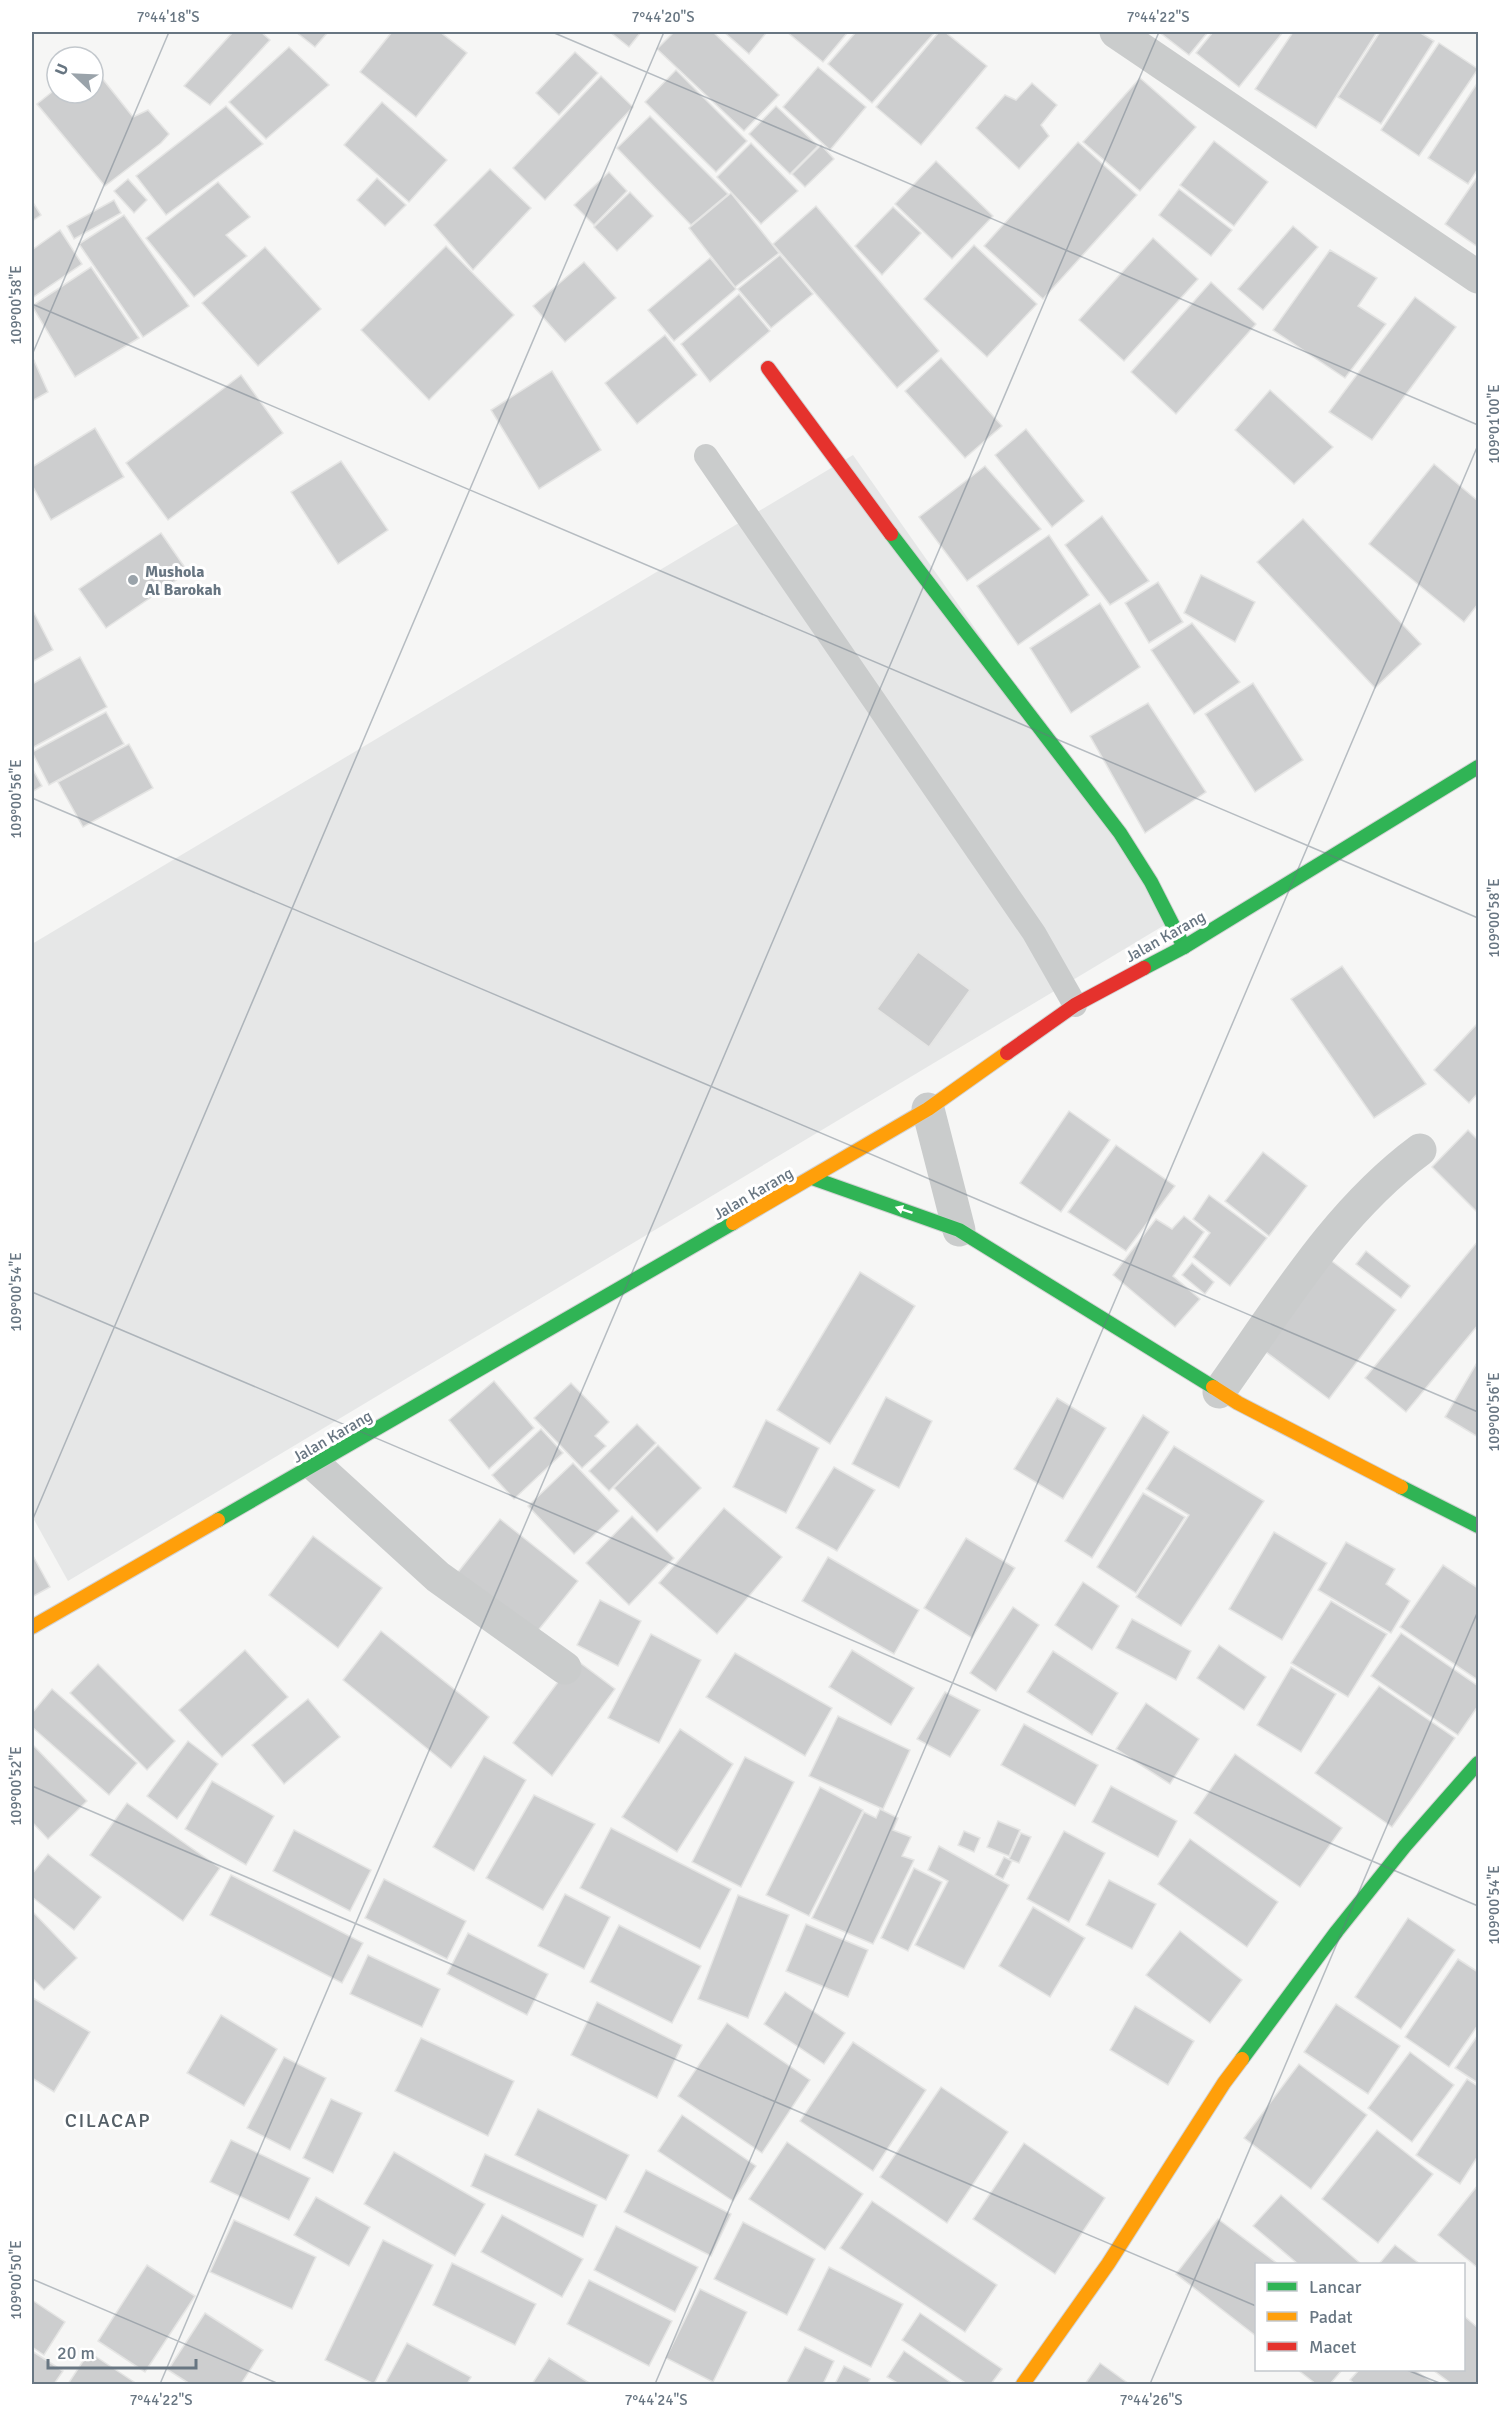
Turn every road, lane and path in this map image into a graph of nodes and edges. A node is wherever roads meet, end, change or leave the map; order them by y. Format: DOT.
graph roads {
  1 [pos="1129,35"];
  2 [pos="1479,277"];
  3 [pos="768,368"];
  4 [pos="706,456"];
  5 [pos="1479,767"];
  6 [pos="1185,947"];
  7 [pos="1075,1005"];
  8 [pos="928,1109"];
  9 [pos="1420,1150"];
  10 [pos="812,1178"];
  11 [pos="959,1230"];
  12 [pos="1219,1392"];
  13 [pos="315,1465"];
  14 [pos="1479,1526"];
  15 [pos="32,1627"];
  16 [pos="565,1668"];
  17 [pos="1479,1763"];
  18 [pos="1023,2385"];
  1 -- 2 [label="street"];
  3 -- 6 [label="street"];
  4 -- 7 [label="lane"];
  5 -- 6 [label="street, Jalan Karang"];
  6 -- 7 [label="street, Jalan Karang"];
  7 -- 8 [label="street, Jalan Karang"];
  8 -- 10 [label="street, Jalan Karang"];
  8 -- 11 [label="street"];
  9 -- 12 [label="street"];
  11 -- 10 [label="street, one-way"];
  10 -- 13 [label="street, Jalan Karang"];
  11 -- 12 [label="street"];
  12 -- 14 [label="street"];
  13 -- 15 [label="street, Jalan Karang"];
  13 -- 16 [label="street"];
  17 -- 18 [label="street"];
}
